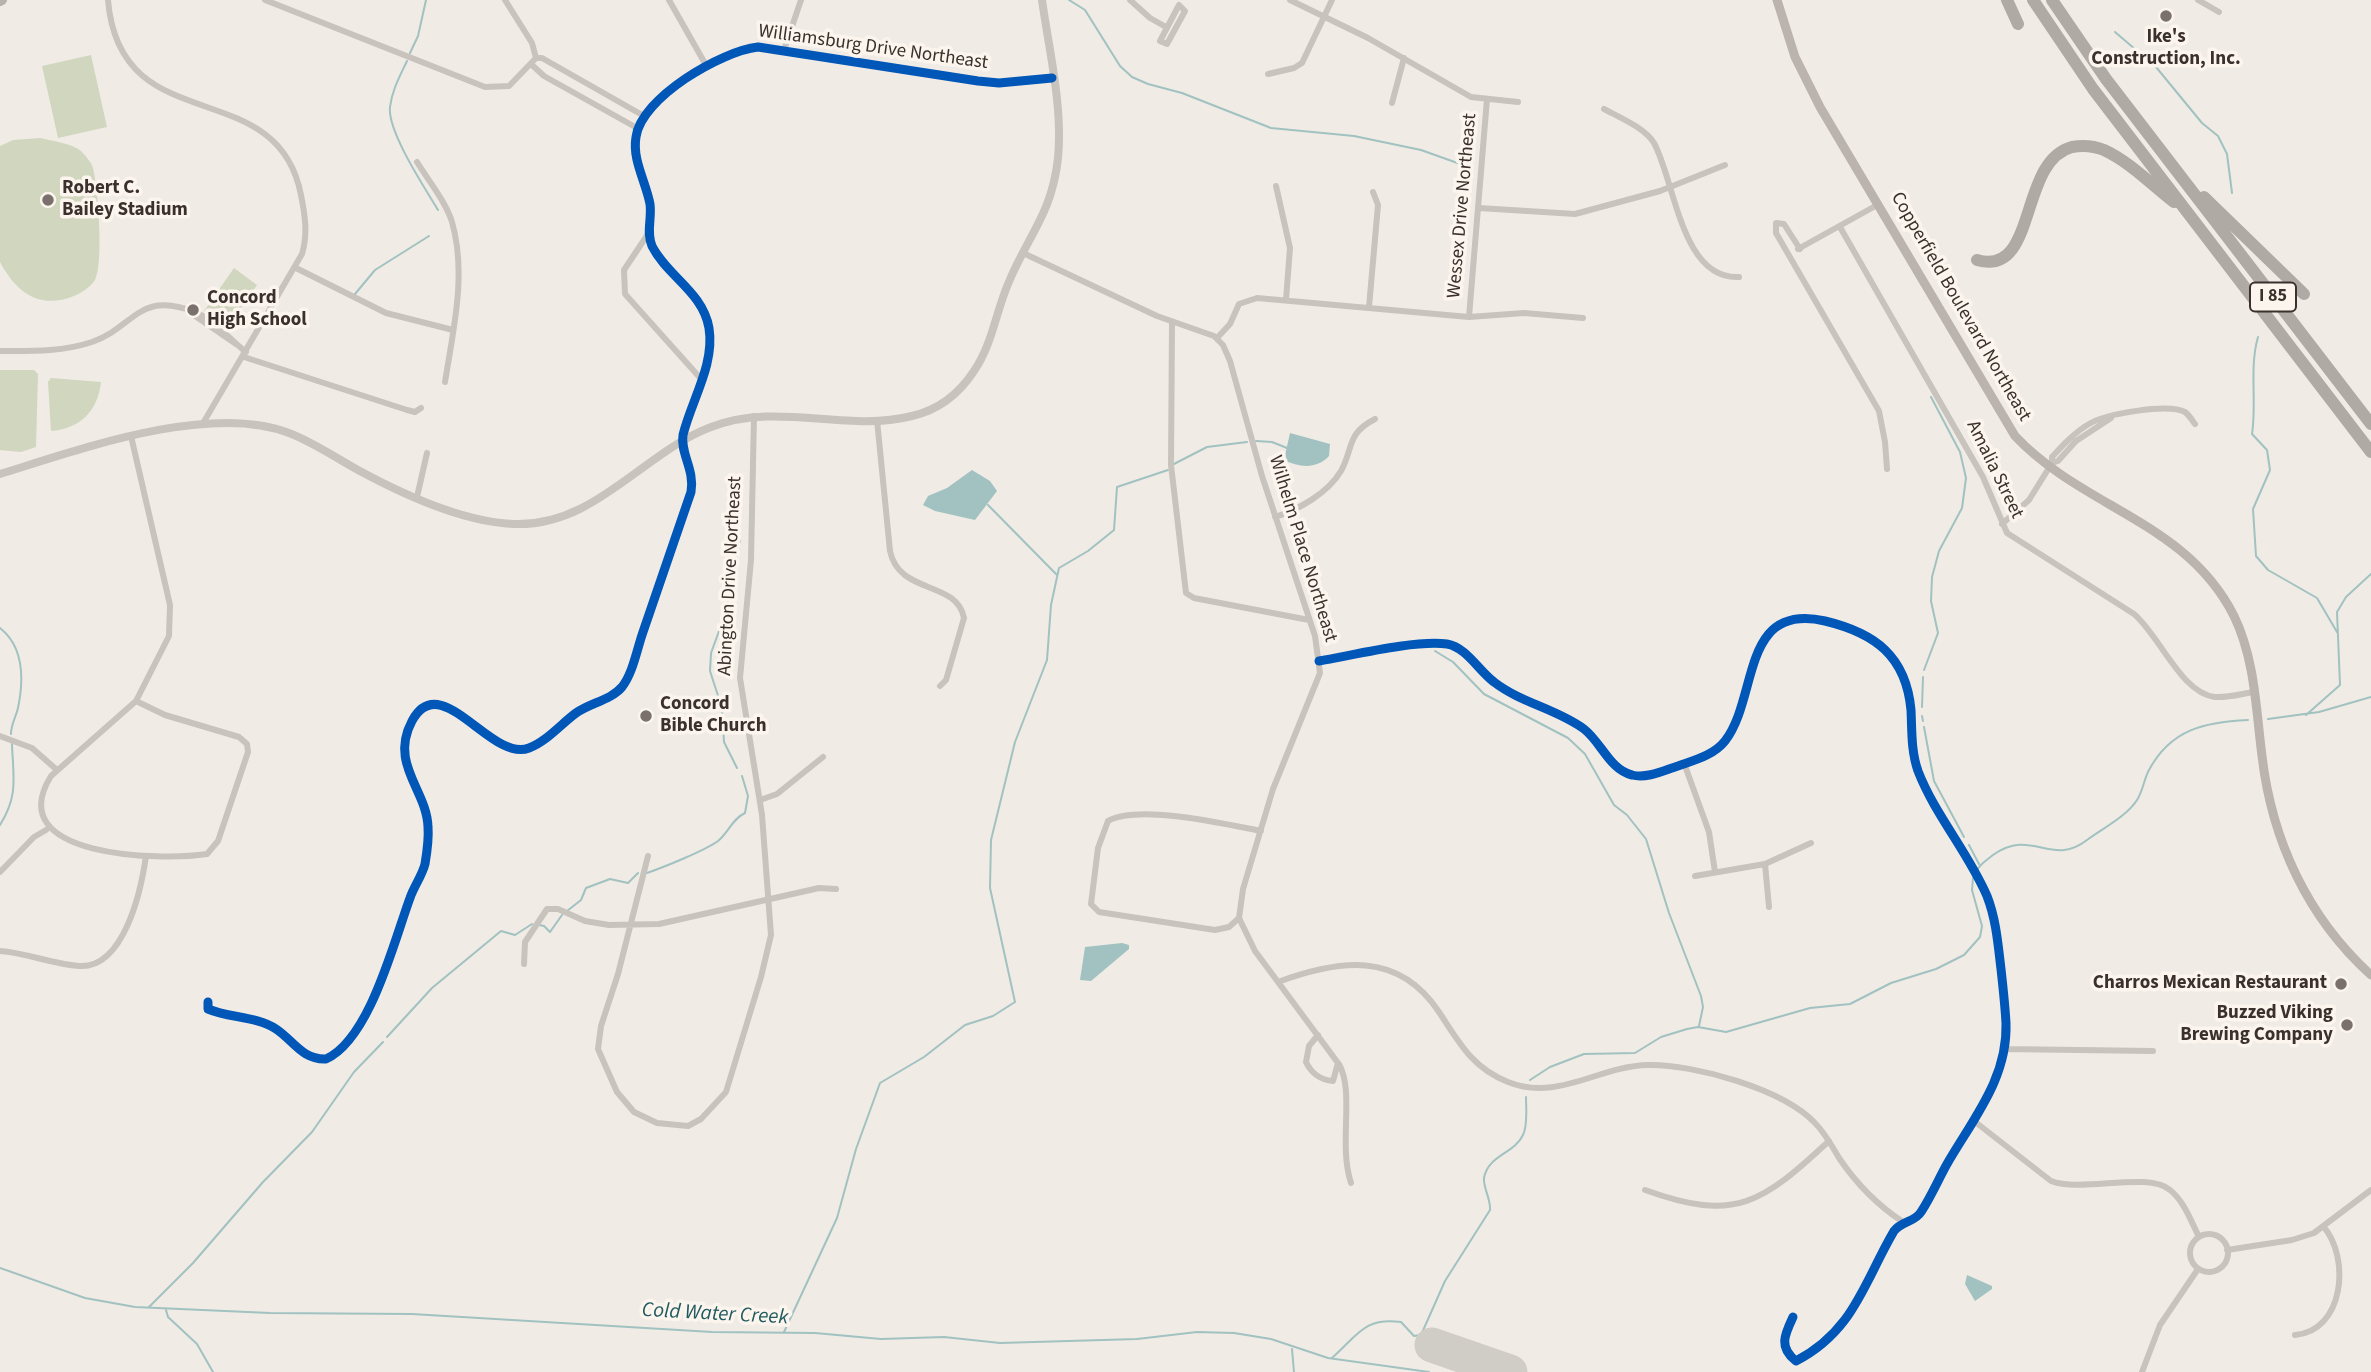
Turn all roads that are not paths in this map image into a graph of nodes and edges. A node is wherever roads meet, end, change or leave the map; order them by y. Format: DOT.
graph roads {
  1 [pos="108,0"];
  2 [pos="265,0"];
  3 [pos="506,0"];
  4 [pos="668,0"];
  5 [pos="801,0"];
  6 [pos="1042,0"];
  7 [pos="1129,0"];
  8 [pos="1290,0"];
  9 [pos="1332,0"];
  10 [pos="1777,0"];
  11 [pos="2007,0"];
  12 [pos="2033,0"];
  13 [pos="2052,0"];
  14 [pos="2198,0"];
  15 [pos="2219,12"];
  16 [pos="1325,15"];
  17 [pos="2018,23"];
  18 [pos="1166,27"];
  19 [pos="784,50"];
  20 [pos="1404,58"];
  21 [pos="534,62"];
  22 [pos="707,67"];
  23 [pos="1268,74"];
  24 [pos="1052,78"];
  25 [pos="1487,99"];
  26 [pos="1518,102"];
  27 [pos="1392,103"];
  28 [pos="1604,109"];
  29 [pos="644,116"];
  30 [pos="637,128"];
  31 [pos="416,162"];
  32 [pos="1725,165"];
  33 [pos="2176,170"];
  34 [pos="1276,186"];
  35 [pos="1670,187"];
  36 [pos="1373,192"];
  37 [pos="1879,204"];
  38 [pos="1479,208"];
  39 [pos="2189,214"];
  40 [pos="1840,227"];
  41 [pos="649,234"];
  42 [pos="1800,249"];
  43 [pos="1023,253"];
  44 [pos="1790,254"];
  45 [pos="1977,260"];
  46 [pos="296,268"];
  47 [pos="1739,277"];
  48 [pos="2304,294"];
  49 [pos="1286,300"];
  50 [pos="1369,307"];
  51 [pos="1469,317"];
  52 [pos="1583,318"];
  53 [pos="1172,322"];
  54 [pos="453,330"];
  55 [pos="1217,338"];
  56 [pos="0,351"];
  57 [pos="245,354"];
  58 [pos="702,380"];
  59 [pos="444,383"];
  60 [pos="421,408"];
  61 [pos="754,416"];
  62 [pos="1375,419"];
  63 [pos="877,420"];
  64 [pos="2195,424"];
  65 [pos="2371,424"];
  66 [pos="202,425"];
  67 [pos="131,436"];
  68 [pos="683,442"];
  69 [pos="2371,452"];
  70 [pos="427,453"];
  71 [pos="2050,465"];
  72 [pos="1887,469"];
  73 [pos="0,474"];
  74 [pos="417,497"];
  75 [pos="1275,517"];
  76 [pos="2002,524"];
  77 [pos="1309,620"];
  78 [pos="1319,661"];
  79 [pos="940,687"];
  80 [pos="2254,692"];
  81 [pos="136,701"];
  82 [pos="0,736"];
  83 [pos="823,757"];
  84 [pos="1684,763"];
  85 [pos="57,770"];
  86 [pos="760,800"];
  87 [pos="46,830"];
  88 [pos="1261,831"];
  89 [pos="1811,844"];
  90 [pos="146,856"];
  91 [pos="648,856"];
  92 [pos="1765,864"];
  93 [pos="0,872"];
  94 [pos="1716,872"];
  95 [pos="1695,876"];
  96 [pos="836,889"];
  97 [pos="769,898"];
  98 [pos="1769,907"];
  99 [pos="1240,918"];
  100 [pos="630,926"];
  101 [pos="0,951"];
  102 [pos="524,964"];
  103 [pos="2371,975"];
  104 [pos="1278,982"];
  105 [pos="208,1002"];
  106 [pos="1318,1035"];
  107 [pos="2004,1049"];
  108 [pos="2154,1051"];
  109 [pos="1338,1063"];
  110 [pos="1974,1121"];
  111 [pos="1829,1142"];
  112 [pos="1351,1183"];
  113 [pos="1645,1190"];
  114 [pos="2371,1190"];
  115 [pos="1903,1222"];
  116 [pos="2323,1226"];
  117 [pos="2199,1237"];
  118 [pos="2227,1250"];
  119 [pos="2198,1269"];
  120 [pos="1793,1317"];
  121 [pos="2295,1335"];
  122 [pos="2142,1372"];
  1 -- 46 [label="street"];
  2 -- 21 [label="street"];
  3 -- 21 [label="street"];
  4 -- 22 [label="street"];
  5 -- 19 [label="street"];
  6 -- 24 [label="street"];
  7 -- 18 [label="street"];
  8 -- 16 [label="street"];
  9 -- 16 [label="street"];
  10 -- 37 [label="main road, Copperfield Boulevard Northeast"];
  11 -- 17 [label="highway"];
  12 -- 39 [label="highway, I 85"];
  13 -- 33 [label="highway, I 85"];
  14 -- 15 [label="street"];
  16 -- 20 [label="street"];
  16 -- 23 [label="street"];
  18 -- 18 [label="street"];
  19 -- 22 [label="street, Williamsburg Drive Northeast"];
  19 -- 24 [label="street, Williamsburg Drive Northeast"];
  20 -- 25 [label="street"];
  20 -- 27 [label="street"];
  21 -- 29 [label="street"];
  21 -- 30 [label="street"];
  22 -- 29 [label="street, Williamsburg Drive Northeast"];
  24 -- 43 [label="street"];
  25 -- 26 [label="street"];
  25 -- 38 [label="street, Wessex Drive Northeast"];
  28 -- 35 [label="street"];
  29 -- 30 [label="street, Williamsburg Drive Northeast"];
  30 -- 41 [label="street"];
  31 -- 54 [label="street"];
  32 -- 35 [label="street"];
  33 -- 48 [label="highway"];
  33 -- 65 [label="highway, I 85"];
  34 -- 49 [label="street"];
  35 -- 38 [label="street"];
  35 -- 47 [label="street"];
  36 -- 50 [label="street"];
  37 -- 40 [label="street"];
  37 -- 71 [label="main road, Copperfield Boulevard Northeast"];
  38 -- 51 [label="street, Wessex Drive Northeast"];
  39 -- 45 [label="highway"];
  39 -- 69 [label="highway, I 85"];
  40 -- 42 [label="street"];
  40 -- 76 [label="street, Amalia Street"];
  41 -- 58 [label="street"];
  41 -- 58 [label="street"];
  42 -- 44 [label="street"];
  42 -- 44 [label="street"];
  43 -- 53 [label="street"];
  43 -- 63 [label="street"];
  44 -- 72 [label="street"];
  46 -- 54 [label="street"];
  46 -- 57 [label="street"];
  49 -- 50 [label="street"];
  49 -- 55 [label="street"];
  50 -- 51 [label="street"];
  51 -- 52 [label="street"];
  53 -- 55 [label="street"];
  53 -- 77 [label="street"];
  54 -- 59 [label="street"];
  55 -- 75 [label="street, Wilhelm Place Northeast"];
  56 -- 57 [label="street"];
  57 -- 60 [label="street"];
  57 -- 66 [label="street"];
  58 -- 68 [label="street"];
  61 -- 63 [label="street"];
  61 -- 68 [label="street"];
  61 -- 86 [label="street, Abington Drive Northeast"];
  62 -- 75 [label="street"];
  63 -- 79 [label="street"];
  64 -- 71 [label="street"];
  66 -- 67 [label="street"];
  66 -- 74 [label="street"];
  67 -- 73 [label="street"];
  67 -- 81 [label="street"];
  68 -- 74 [label="street"];
  68 -- 105 [label="street"];
  70 -- 74 [label="street"];
  71 -- 76 [label="street"];
  71 -- 80 [label="main road, Copperfield Boulevard Northeast"];
  75 -- 77 [label="street, Wilhelm Place Northeast"];
  76 -- 80 [label="street, Amalia Street"];
  77 -- 78 [label="street, Wilhelm Place Northeast"];
  78 -- 84 [label="street"];
  78 -- 88 [label="street, Wilhelm Place Northeast"];
  80 -- 103 [label="main road, Copperfield Boulevard Northeast"];
  81 -- 85 [label="street"];
  81 -- 90 [label="street"];
  82 -- 85 [label="street"];
  83 -- 86 [label="street"];
  84 -- 94 [label="street"];
  84 -- 107 [label="street"];
  85 -- 87 [label="street"];
  86 -- 97 [label="street, Abington Drive Northeast"];
  87 -- 90 [label="street"];
  87 -- 93 [label="street"];
  88 -- 99 [label="street, Wilhelm Place Northeast"];
  88 -- 99 [label="street"];
  89 -- 92 [label="street"];
  90 -- 101 [label="street"];
  91 -- 100 [label="street"];
  92 -- 94 [label="street"];
  92 -- 98 [label="street"];
  94 -- 95 [label="street"];
  96 -- 97 [label="street"];
  97 -- 100 [label="street"];
  97 -- 100 [label="street, Abington Drive Northeast"];
  99 -- 104 [label="street"];
  100 -- 102 [label="street"];
  104 -- 106 [label="street"];
  104 -- 111 [label="street"];
  106 -- 109 [label="street"];
  106 -- 109 [label="street"];
  107 -- 108 [label="street"];
  107 -- 110 [label="street"];
  109 -- 112 [label="street"];
  110 -- 115 [label="street"];
  110 -- 117 [label="street"];
  111 -- 113 [label="street"];
  111 -- 115 [label="street"];
  114 -- 116 [label="street"];
  115 -- 120 [label="street"];
  116 -- 118 [label="street"];
  116 -- 121 [label="street"];
  117 -- 118 [label="street"];
  117 -- 119 [label="street"];
  118 -- 119 [label="street"];
  119 -- 122 [label="street"];
}
